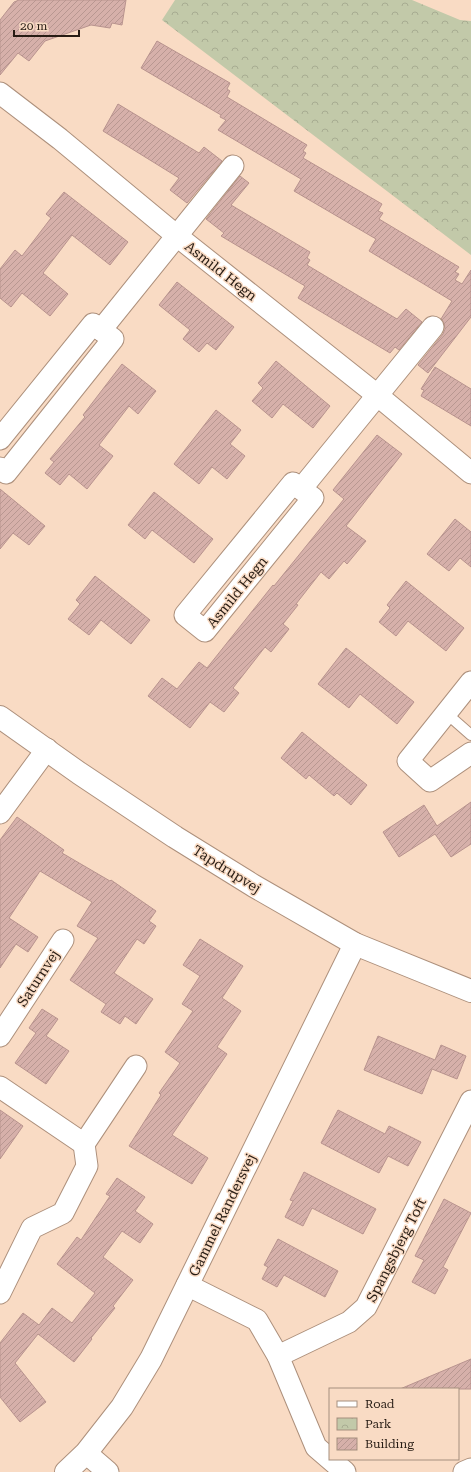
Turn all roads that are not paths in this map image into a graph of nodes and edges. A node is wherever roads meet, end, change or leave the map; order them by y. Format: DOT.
graph roads {
  1 [pos="0,93"];
  2 [pos="233,166"];
  3 [pos="177,236"];
  4 [pos="433,327"];
  5 [pos="101,330"];
  6 [pos="378,395"];
  7 [pos="0,439"];
  8 [pos="0,468"];
  9 [pos="471,473"];
  10 [pos="301,489"];
  11 [pos="471,682"];
  12 [pos="446,713"];
  13 [pos="0,716"];
  14 [pos="471,735"];
  15 [pos="47,749"];
  16 [pos="471,753"];
  17 [pos="0,812"];
  18 [pos="63,940"];
  19 [pos="355,944"];
  20 [pos="471,991"];
  21 [pos="0,1036"];
  22 [pos="136,1066"];
  23 [pos="0,1088"];
  24 [pos="471,1101"];
  25 [pos="84,1144"];
  26 [pos="187,1285"];
  27 [pos="0,1293"];
  28 [pos="278,1356"];
  29 [pos="86,1452"];
  30 [pos="329,1458"];
  31 [pos="331,1460"];
  32 [pos="471,1469"];
  33 [pos="66,1472"];
  34 [pos="108,1472"];
  35 [pos="345,1472"];
  36 [pos="464,1472"];
  1 -- 3 [label="street, Asmild Hegn"];
  2 -- 3 [label="street, Asmild Hegn"];
  3 -- 5 [label="street, Asmild Hegn"];
  3 -- 6 [label="street, Asmild Hegn"];
  4 -- 6 [label="street"];
  5 -- 7 [label="street"];
  5 -- 8 [label="street"];
  6 -- 9 [label="street, Asmild Hegn"];
  6 -- 10 [label="street"];
  10 -- 10 [label="street, Asmild Hegn"];
  11 -- 12 [label="street"];
  12 -- 14 [label="lane"];
  12 -- 16 [label="street"];
  13 -- 15 [label="street, Tapdrupvej"];
  15 -- 17 [label="street"];
  15 -- 19 [label="street, Tapdrupvej"];
  18 -- 21 [label="street, Saturnvej"];
  19 -- 20 [label="street, Tapdrupvej"];
  19 -- 26 [label="street, Gammel Randersvej"];
  22 -- 25 [label="street"];
  23 -- 25 [label="street"];
  24 -- 28 [label="street, Spangsbjerg Toft"];
  25 -- 27 [label="street"];
  26 -- 28 [label="street"];
  26 -- 29 [label="street, Gammel Randersvej"];
  28 -- 30 [label="street"];
  29 -- 33 [label="street, Gammel Randersvej"];
  29 -- 34 [label="street"];
  31 -- 35 [label="street"];
  32 -- 36 [label="street"];
}
